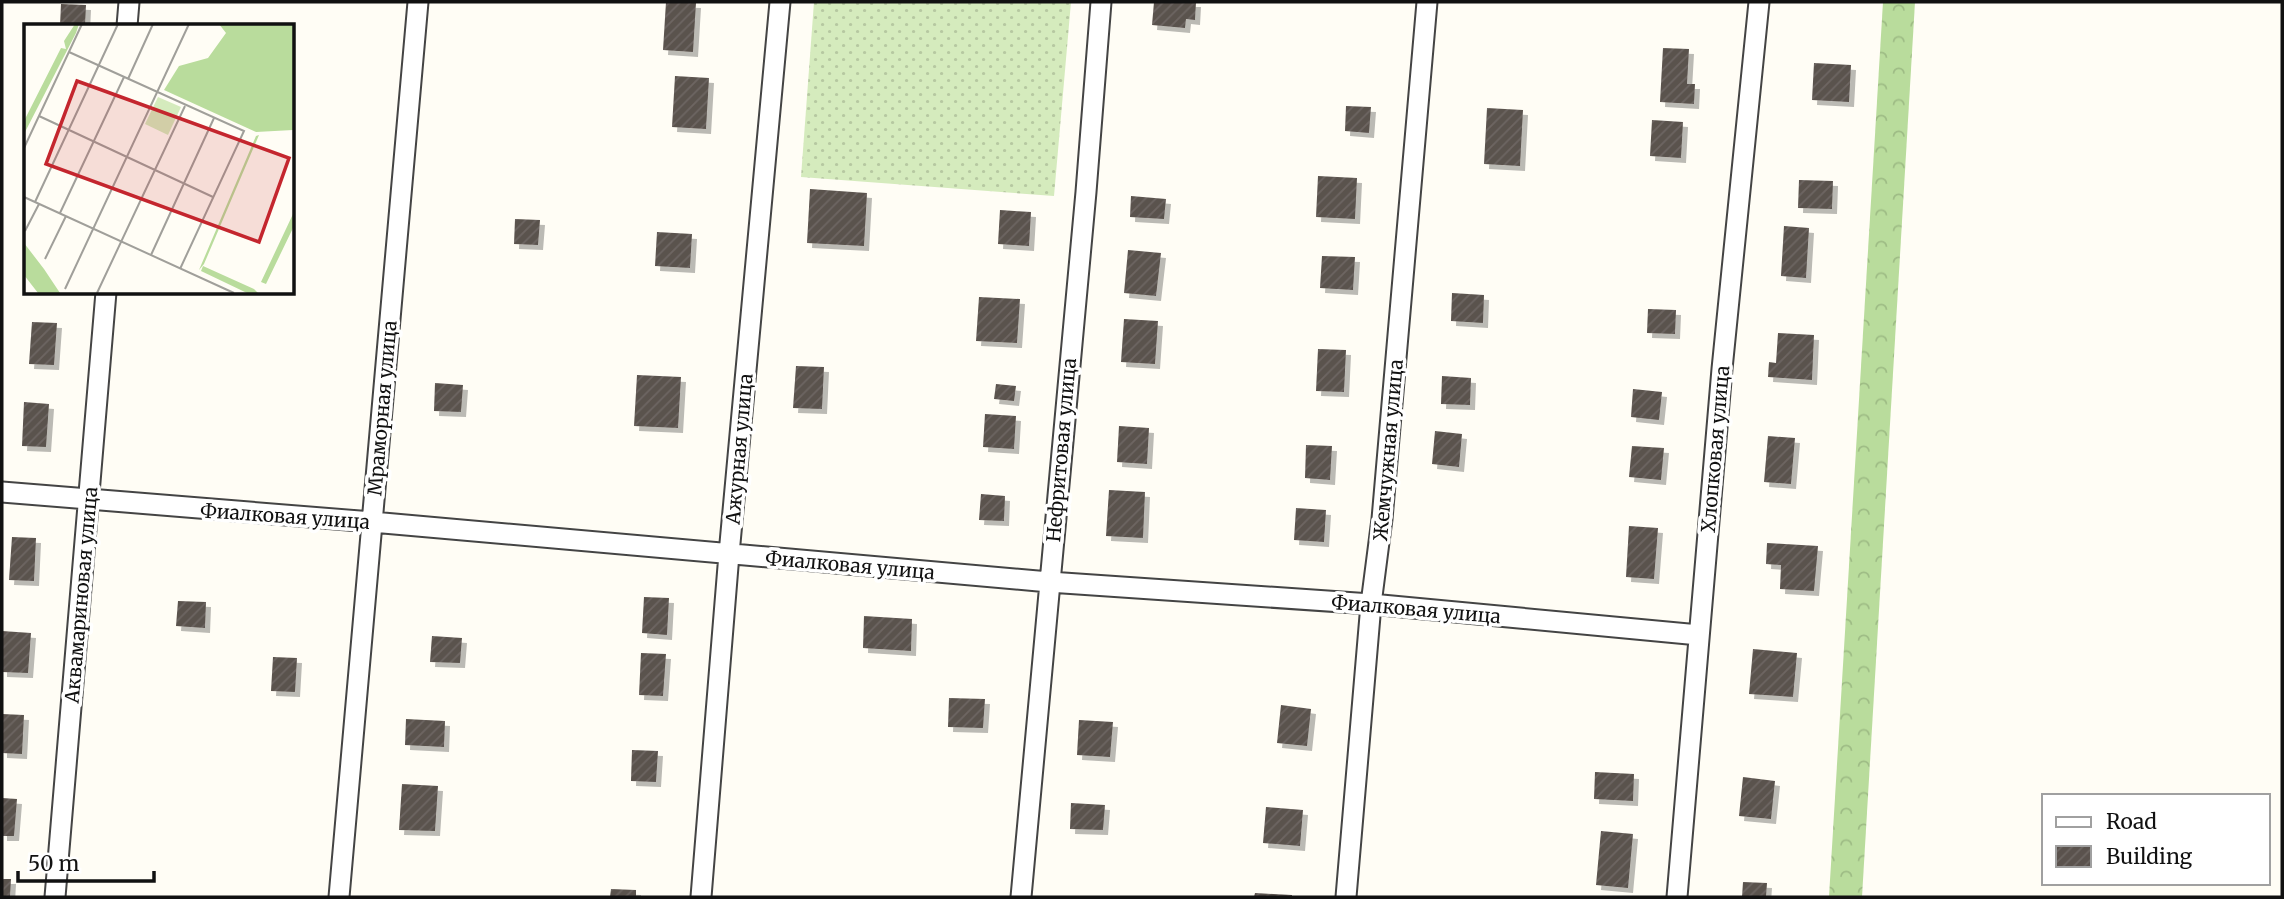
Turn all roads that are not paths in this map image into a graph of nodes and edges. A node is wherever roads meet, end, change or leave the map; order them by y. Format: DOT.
graph roads {
  1 [pos="129,2"];
  2 [pos="418,2"];
  3 [pos="780,2"];
  4 [pos="1101,2"];
  5 [pos="1427,2"];
  6 [pos="1759,2"];
  7 [pos="127,24"];
  8 [pos="106,294"];
  9 [pos="2,492"];
  10 [pos="89,501"];
  11 [pos="372,522"];
  12 [pos="729,554"];
  13 [pos="1049,582"];
  14 [pos="1371,604"];
  15 [pos="1699,635"];
  16 [pos="55,897"];
  17 [pos="339,897"];
  18 [pos="701,897"];
  19 [pos="1021,897"];
  20 [pos="1346,897"];
  21 [pos="1677,897"];
  1 -- 7 [label="street"];
  2 -- 11 [label="street, Мраморная улица"];
  3 -- 12 [label="street, Ажурная улица"];
  4 -- 13 [label="street, Нефритовая улица"];
  5 -- 14 [label="street, Жемчужная улица"];
  6 -- 15 [label="street, Хлопковая улица"];
  8 -- 10 [label="street, Аквамариновая улица"];
  9 -- 10 [label="street, Фиалковая улица"];
  10 -- 11 [label="street, Фиалковая улица"];
  10 -- 16 [label="street, Аквамариновая улица"];
  11 -- 12 [label="street, Фиалковая улица"];
  11 -- 17 [label="street, Мраморная улица"];
  12 -- 13 [label="street, Фиалковая улица"];
  12 -- 18 [label="street, Ажурная улица"];
  13 -- 14 [label="street, Фиалковая улица"];
  13 -- 19 [label="street, Нефритовая улица"];
  14 -- 15 [label="street, Фиалковая улица"];
  14 -- 20 [label="street, Жемчужная улица"];
  15 -- 21 [label="street, Хлопковая улица"];
}
